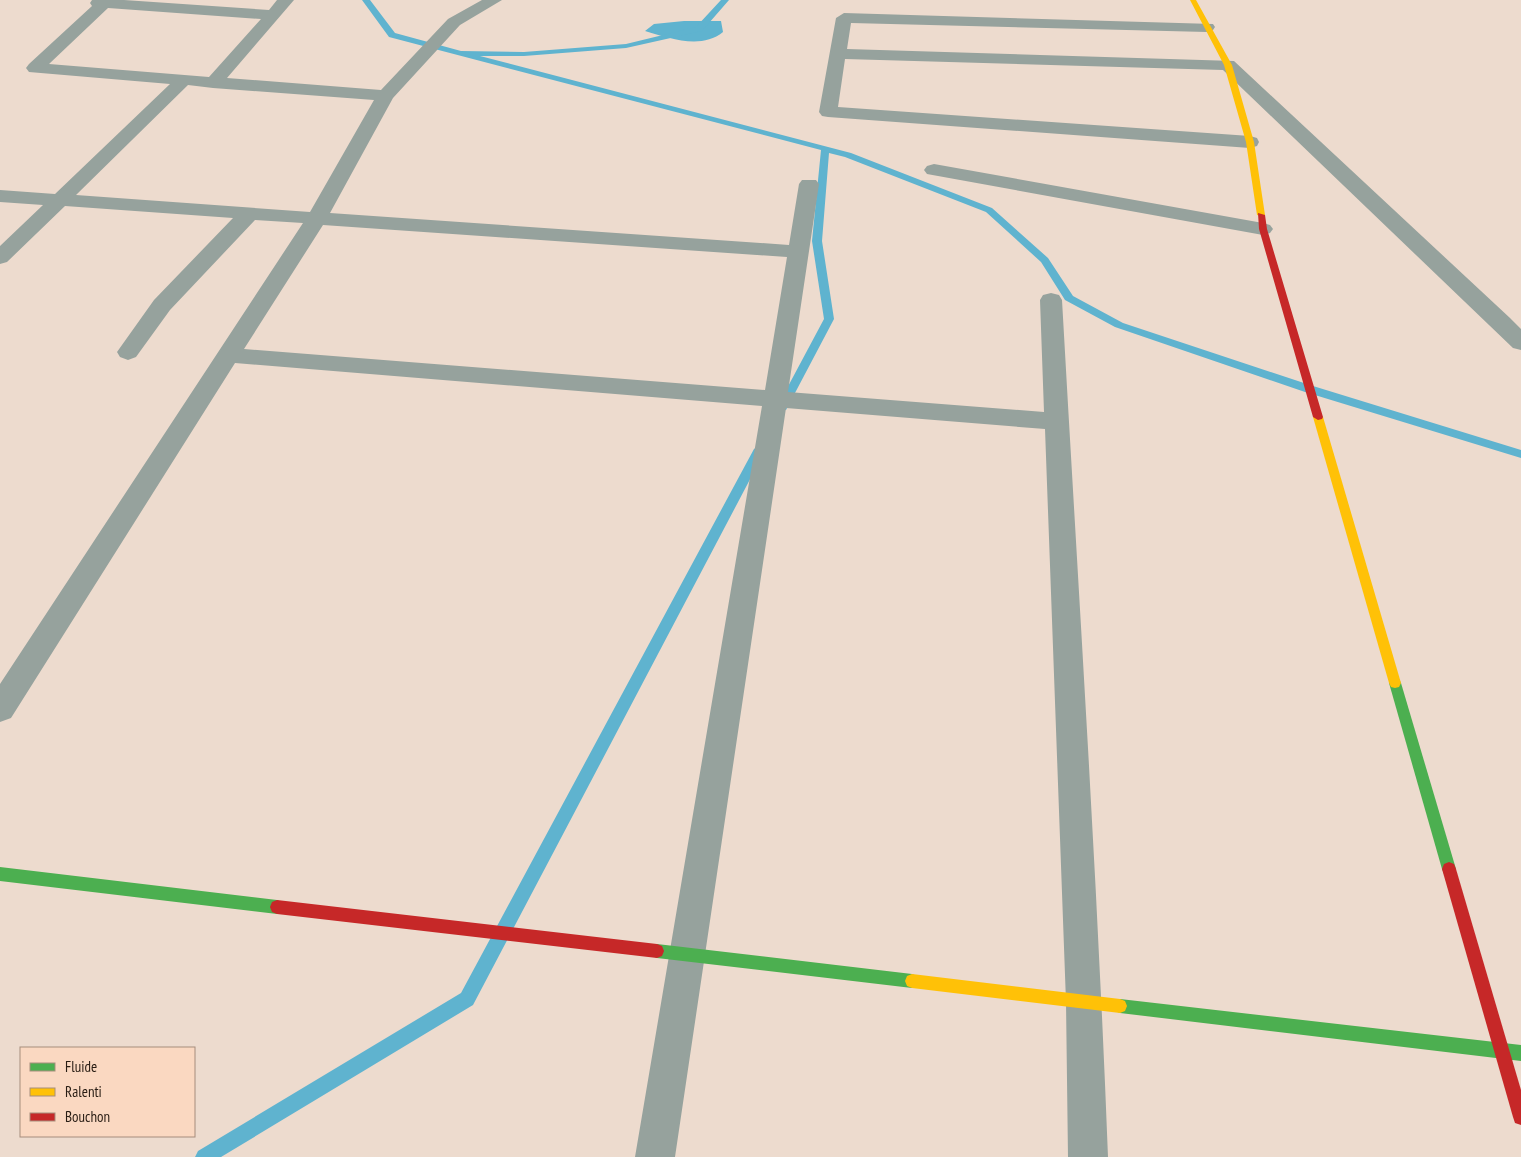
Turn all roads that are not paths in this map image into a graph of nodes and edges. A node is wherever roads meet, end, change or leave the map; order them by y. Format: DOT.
graph roads {
  1 [pos="286,0"];
  2 [pos="494,0"];
  3 [pos="1192,0"];
  4 [pos="103,2"];
  5 [pos="273,15"];
  6 [pos="1207,27"];
  7 [pos="838,54"];
  8 [pos="1228,66"];
  9 [pos="184,80"];
  10 [pos="213,83"];
  11 [pos="385,96"];
  12 [pos="1250,142"];
  13 [pos="934,170"];
  14 [pos="809,184"];
  15 [pos="0,196"];
  16 [pos="60,200"];
  17 [pos="250,213"];
  18 [pos="317,218"];
  19 [pos="1263,229"];
  20 [pos="798,252"];
  21 [pos="0,258"];
  22 [pos="1051,300"];
  23 [pos="1521,343"];
  24 [pos="128,352"];
  25 [pos="228,356"];
  26 [pos="775,399"];
  27 [pos="1057,422"];
  28 [pos="0,710"];
  29 [pos="0,874"];
  30 [pos="687,955"];
  31 [pos="1084,1002"];
  32 [pos="1502,1051"];
  33 [pos="1521,1053"];
  34 [pos="1521,1117"];
  35 [pos="655,1157"];
  36 [pos="1088,1157"];
  1 -- 5 [label="street"];
  2 -- 11 [label="street"];
  3 -- 6 [label="street"];
  4 -- 5 [label="street"];
  4 -- 9 [label="street"];
  5 -- 10 [label="street"];
  6 -- 7 [label="street"];
  6 -- 8 [label="street"];
  7 -- 8 [label="street"];
  7 -- 12 [label="street"];
  8 -- 12 [label="street"];
  8 -- 23 [label="street"];
  9 -- 10 [label="street"];
  9 -- 16 [label="street"];
  10 -- 11 [label="street"];
  11 -- 18 [label="street"];
  12 -- 19 [label="street"];
  13 -- 19 [label="street"];
  14 -- 20 [label="street"];
  15 -- 16 [label="street"];
  16 -- 17 [label="street"];
  16 -- 21 [label="street"];
  17 -- 18 [label="street"];
  17 -- 24 [label="street"];
  18 -- 20 [label="street"];
  18 -- 25 [label="street"];
  19 -- 32 [label="street"];
  20 -- 26 [label="street"];
  22 -- 27 [label="street"];
  25 -- 26 [label="street"];
  25 -- 28 [label="street"];
  26 -- 27 [label="street"];
  26 -- 30 [label="street"];
  27 -- 31 [label="street"];
  29 -- 30 [label="street"];
  30 -- 31 [label="street"];
  30 -- 35 [label="street"];
  31 -- 32 [label="street"];
  31 -- 36 [label="street"];
  32 -- 33 [label="street"];
  32 -- 34 [label="street"];
}
